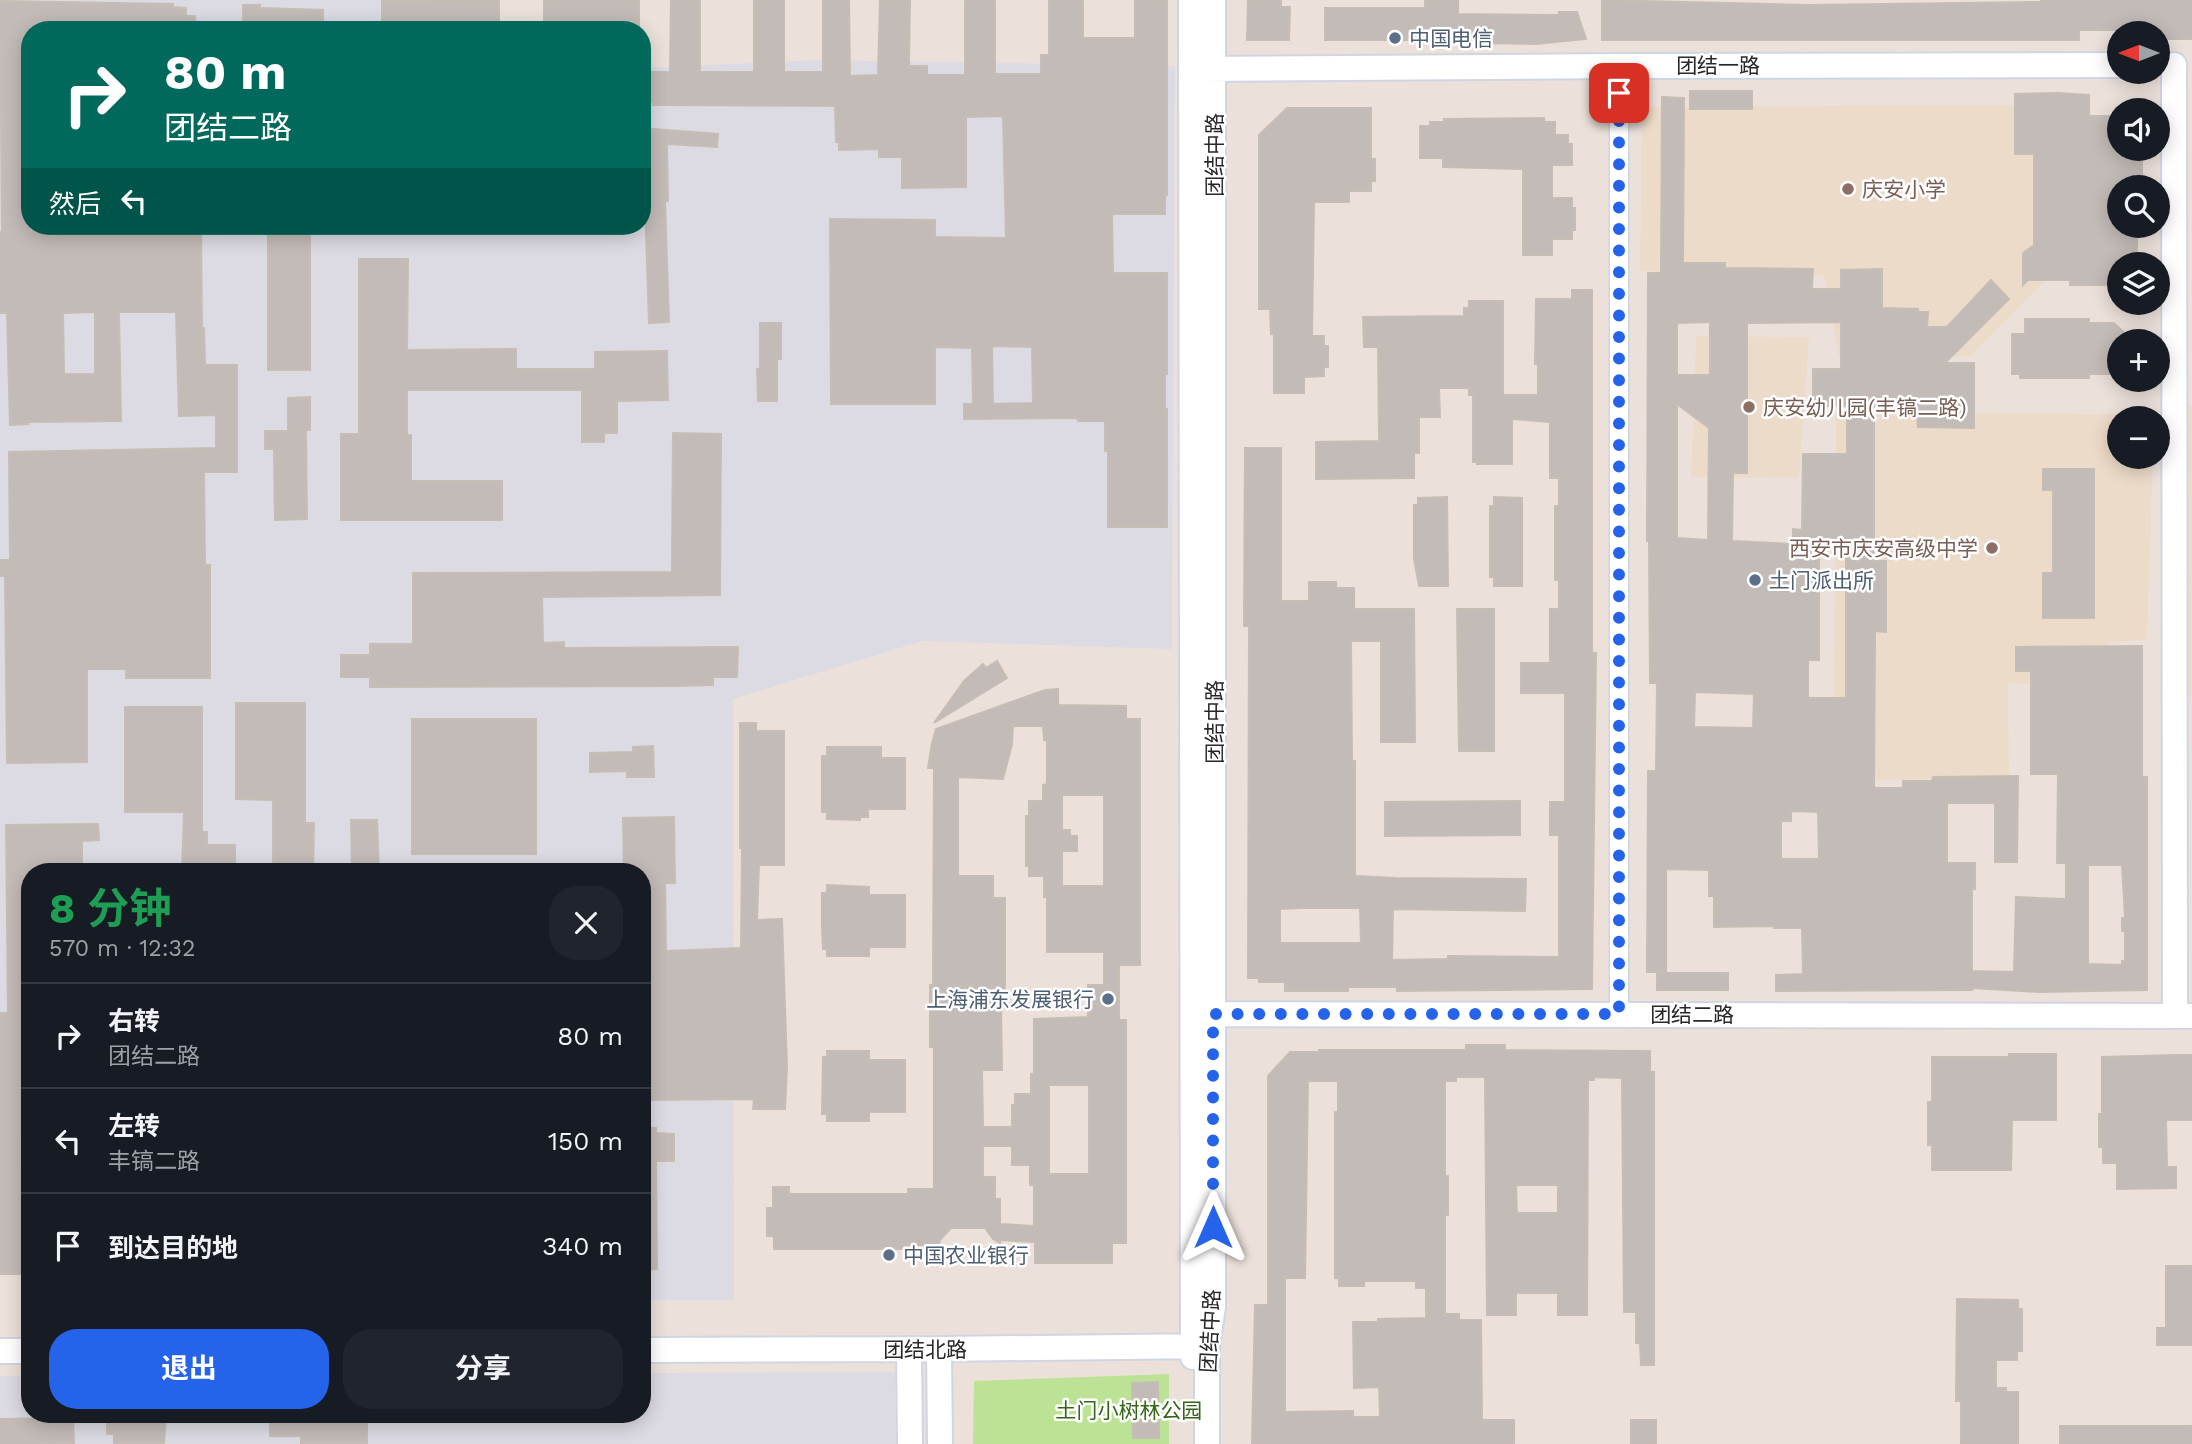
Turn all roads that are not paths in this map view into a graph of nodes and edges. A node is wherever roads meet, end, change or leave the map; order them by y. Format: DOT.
graph roads {
  1 [pos="1191,0"];
  2 [pos="1213,0"];
  3 [pos="1619,65"];
  4 [pos="2107,65"];
  5 [pos="2175,65"];
  6 [pos="1202,69"];
  7 [pos="1203,1014"];
  8 [pos="1619,1014"];
  9 [pos="2184,1016"];
  10 [pos="1200,1346"];
  11 [pos="909,1349"];
  12 [pos="939,1349"];
  13 [pos="651,1350"];
  14 [pos="0,1351"];
  15 [pos="21,1351"];
  16 [pos="909,1444"];
  17 [pos="940,1444"];
  18 [pos="1193,1444"];
  19 [pos="1208,1444"];
  1 -- 6 [label="street, 团结中路"];
  2 -- 6 [label="street, 团结中路"];
  3 -- 4 [label="street, 团结一路"];
  3 -- 6 [label="street, 团结一路"];
  3 -- 8 [label="street"];
  5 -- 9 [label="street"];
  6 -- 7 [label="street, 团结中路"];
  7 -- 8 [label="street, 团结二路"];
  7 -- 10 [label="street, 团结中路"];
  8 -- 9 [label="street, 团结二路"];
  10 -- 12 [label="street, 团结北路"];
  10 -- 18 [label="street, 团结中路"];
  10 -- 19 [label="street, 团结中路"];
  11 -- 12 [label="street, 团结北路"];
  11 -- 13 [label="street, 团结北路"];
  11 -- 16 [label="street"];
  12 -- 17 [label="street"];
  14 -- 15 [label="street"];
}
